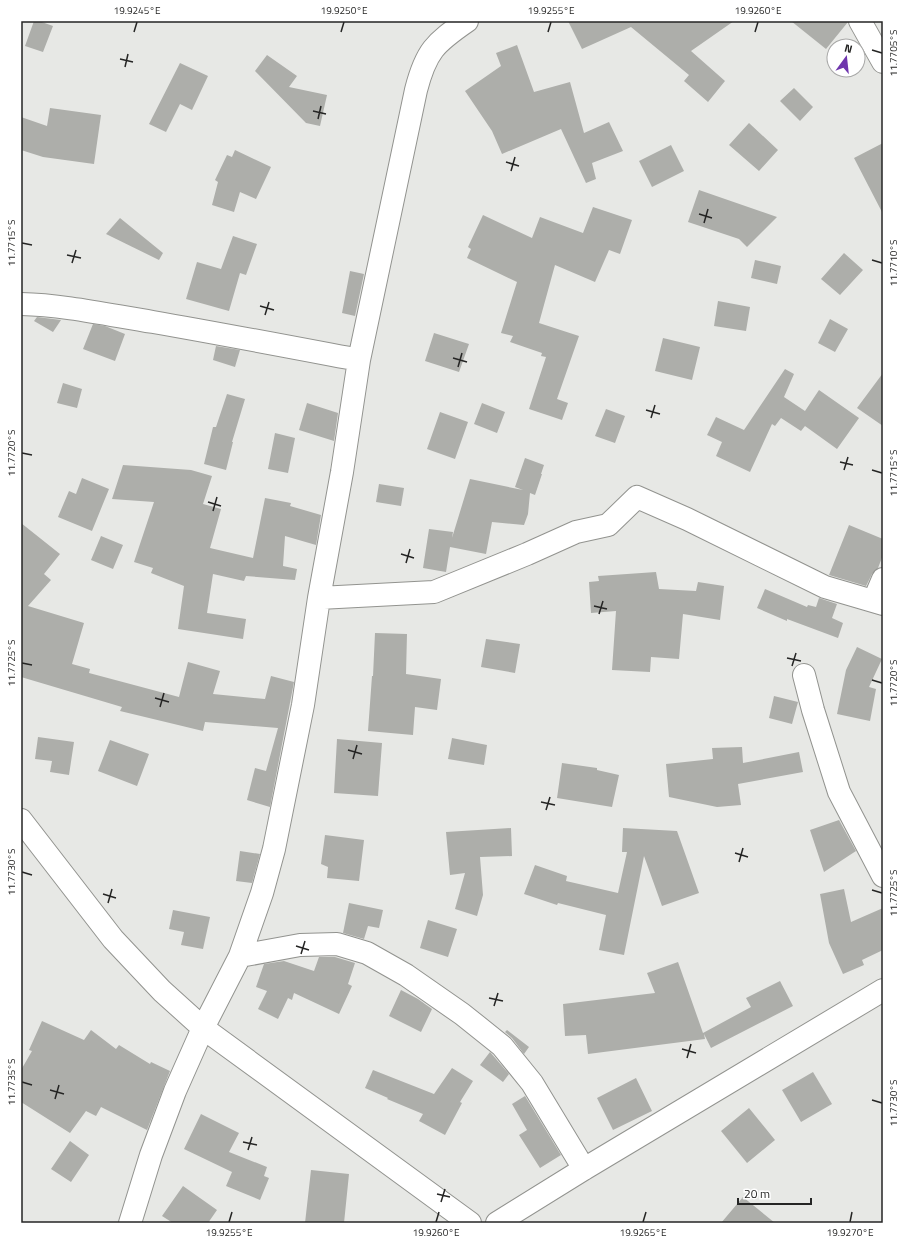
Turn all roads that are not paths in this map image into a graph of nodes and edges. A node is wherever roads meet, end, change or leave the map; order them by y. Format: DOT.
graph roads {
  1 [pos="467,21"];
  2 [pos="860,21"];
  3 [pos="883,62"];
  4 [pos="21,304"];
  5 [pos="359,360"];
  6 [pos="883,579"];
  7 [pos="319,598"];
  8 [pos="878,602"];
  9 [pos="804,675"];
  10 [pos="21,820"];
  11 [pos="883,876"];
  12 [pos="240,956"];
  13 [pos="883,990"];
  14 [pos="203,1028"];
  15 [pos="584,1169"];
  16 [pos="130,1223"];
  17 [pos="470,1223"];
  18 [pos="497,1223"];
  1 -- 5 [label="street"];
  2 -- 3 [label="street"];
  4 -- 5 [label="street"];
  5 -- 7 [label="street"];
  6 -- 8 [label="street"];
  7 -- 8 [label="street"];
  7 -- 12 [label="street"];
  9 -- 11 [label="street"];
  10 -- 14 [label="street"];
  12 -- 14 [label="street"];
  12 -- 15 [label="street"];
  13 -- 15 [label="street"];
  14 -- 16 [label="street"];
  14 -- 17 [label="street"];
  15 -- 18 [label="street"];
}
